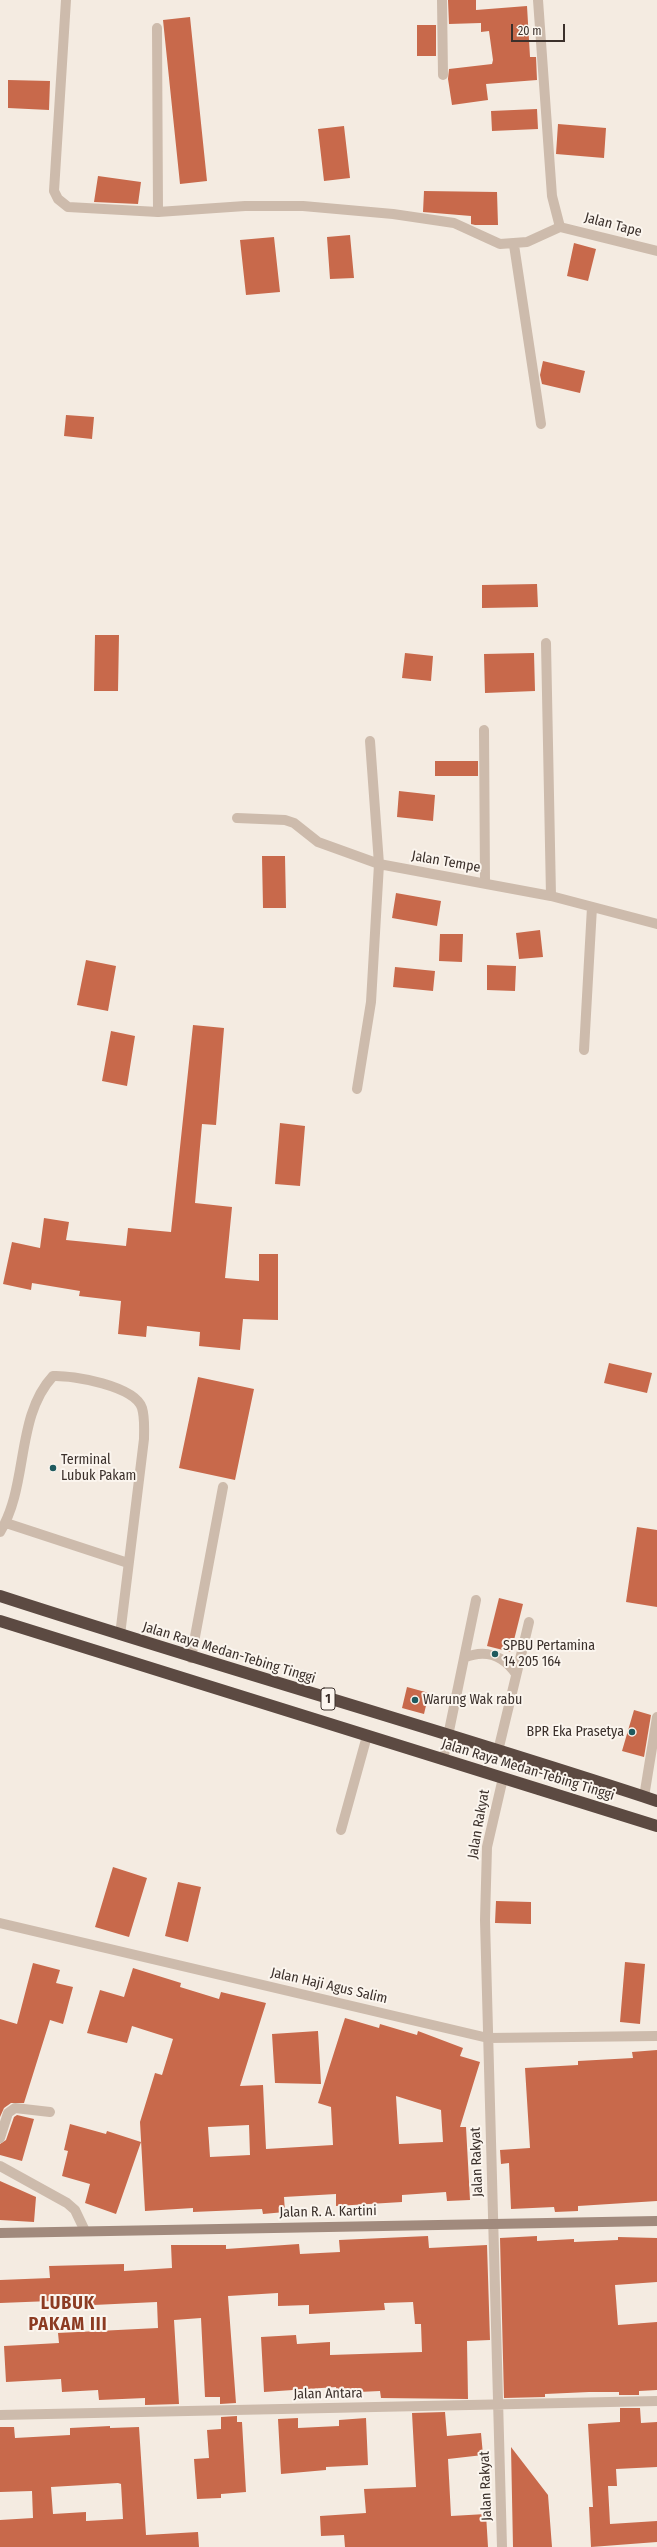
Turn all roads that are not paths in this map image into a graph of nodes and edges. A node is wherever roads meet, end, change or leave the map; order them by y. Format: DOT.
graph roads {
  1 [pos="66,0"];
  2 [pos="442,0"];
  3 [pos="538,0"];
  4 [pos="157,28"];
  5 [pos="442,75"];
  6 [pos="158,212"];
  7 [pos="557,228"];
  8 [pos="514,245"];
  9 [pos="657,251"];
  10 [pos="542,424"];
  11 [pos="546,643"];
  12 [pos="484,730"];
  13 [pos="370,741"];
  14 [pos="237,818"];
  15 [pos="379,864"];
  16 [pos="485,883"];
  17 [pos="552,896"];
  18 [pos="592,907"];
  19 [pos="657,924"];
  20 [pos="584,1050"];
  21 [pos="357,1089"];
  22 [pos="223,1487"];
  23 [pos="6,1523"];
  24 [pos="0,1532"];
  25 [pos="128,1564"];
  26 [pos="0,1596"];
  27 [pos="476,1600"];
  28 [pos="0,1621"];
  29 [pos="529,1622"];
  30 [pos="120,1636"];
  31 [pos="160,1649"];
  32 [pos="191,1658"];
  33 [pos="464,1658"];
  34 [pos="153,1670"];
  35 [pos="516,1674"];
  36 [pos="657,1717"];
  37 [pos="448,1735"];
  38 [pos="366,1736"];
  39 [pos="498,1750"];
  40 [pos="443,1760"];
  41 [pos="502,1778"];
  42 [pos="644,1797"];
  43 [pos="657,1802"];
  44 [pos="657,1826"];
  45 [pos="342,1830"];
  46 [pos="0,1922"];
  47 [pos="657,2036"];
  48 [pos="488,2038"];
  49 [pos="50,2112"];
  50 [pos="0,2138"];
  51 [pos="0,2166"];
  52 [pos="657,2221"];
  53 [pos="493,2223"];
  54 [pos="85,2231"];
  55 [pos="0,2233"];
  56 [pos="657,2401"];
  57 [pos="498,2405"];
  58 [pos="0,2415"];
  59 [pos="502,2547"];
  1 -- 6 [label="street"];
  2 -- 5 [label="street"];
  3 -- 7 [label="street"];
  4 -- 6 [label="street"];
  6 -- 8 [label="street"];
  7 -- 8 [label="street"];
  7 -- 9 [label="street, Jalan Tape"];
  8 -- 10 [label="street"];
  11 -- 17 [label="street"];
  12 -- 16 [label="street"];
  13 -- 15 [label="street"];
  14 -- 15 [label="street, Jalan Tempe"];
  15 -- 16 [label="street, Jalan Tempe"];
  15 -- 21 [label="street"];
  16 -- 17 [label="street, Jalan Tempe"];
  17 -- 18 [label="street, Jalan Tempe"];
  18 -- 19 [label="street, Jalan Tempe"];
  18 -- 20 [label="street"];
  22 -- 32 [label="street"];
  23 -- 24 [label="street"];
  23 -- 25 [label="street"];
  23 -- 25 [label="street"];
  25 -- 30 [label="street"];
  26 -- 30 [label="highway, Jalan Raya Medan-Tebing Tinggi / 1"];
  27 -- 33 [label="street"];
  28 -- 34 [label="highway, Jalan Raya Medan-Tebing Tinggi / 1"];
  29 -- 35 [label="street"];
  30 -- 31 [label="highway, Jalan Raya Medan-Tebing Tinggi / 1"];
  31 -- 32 [label="highway, Jalan Raya Medan-Tebing Tinggi / 1"];
  31 -- 34 [label="highway"];
  32 -- 37 [label="highway, Jalan Raya Medan-Tebing Tinggi / 1"];
  33 -- 35 [label="street"];
  33 -- 37 [label="street"];
  34 -- 38 [label="highway, Jalan Raya Medan-Tebing Tinggi / 1"];
  35 -- 39 [label="street"];
  36 -- 42 [label="street"];
  37 -- 39 [label="highway, Jalan Raya Medan-Tebing Tinggi / 1"];
  37 -- 40 [label="street"];
  38 -- 40 [label="highway, Jalan Raya Medan-Tebing Tinggi / 1"];
  38 -- 45 [label="street"];
  39 -- 42 [label="highway, Jalan Raya Medan-Tebing Tinggi / 1"];
  40 -- 41 [label="highway, Jalan Raya Medan-Tebing Tinggi / 1"];
  41 -- 44 [label="highway, Jalan Raya Medan-Tebing Tinggi / 1"];
  41 -- 48 [label="street, Jalan Rakyat"];
  42 -- 43 [label="highway, Jalan Raya Medan-Tebing Tinggi / 1"];
  46 -- 48 [label="street, Jalan Haji Agus Salim"];
  47 -- 48 [label="street, Jalan Haji Agus Salim"];
  48 -- 53 [label="street, Jalan Rakyat"];
  49 -- 50 [label="street"];
  51 -- 54 [label="street"];
  52 -- 53 [label="street, Jalan R. A. Kartini"];
  53 -- 54 [label="street, Jalan R. A. Kartini"];
  53 -- 57 [label="street, Jalan Rakyat"];
  54 -- 55 [label="street, Jalan R. A. Kartini"];
  56 -- 57 [label="street, Jalan Antara"];
  57 -- 58 [label="street, Jalan Antara"];
  57 -- 59 [label="street, Jalan Rakyat"];
}
